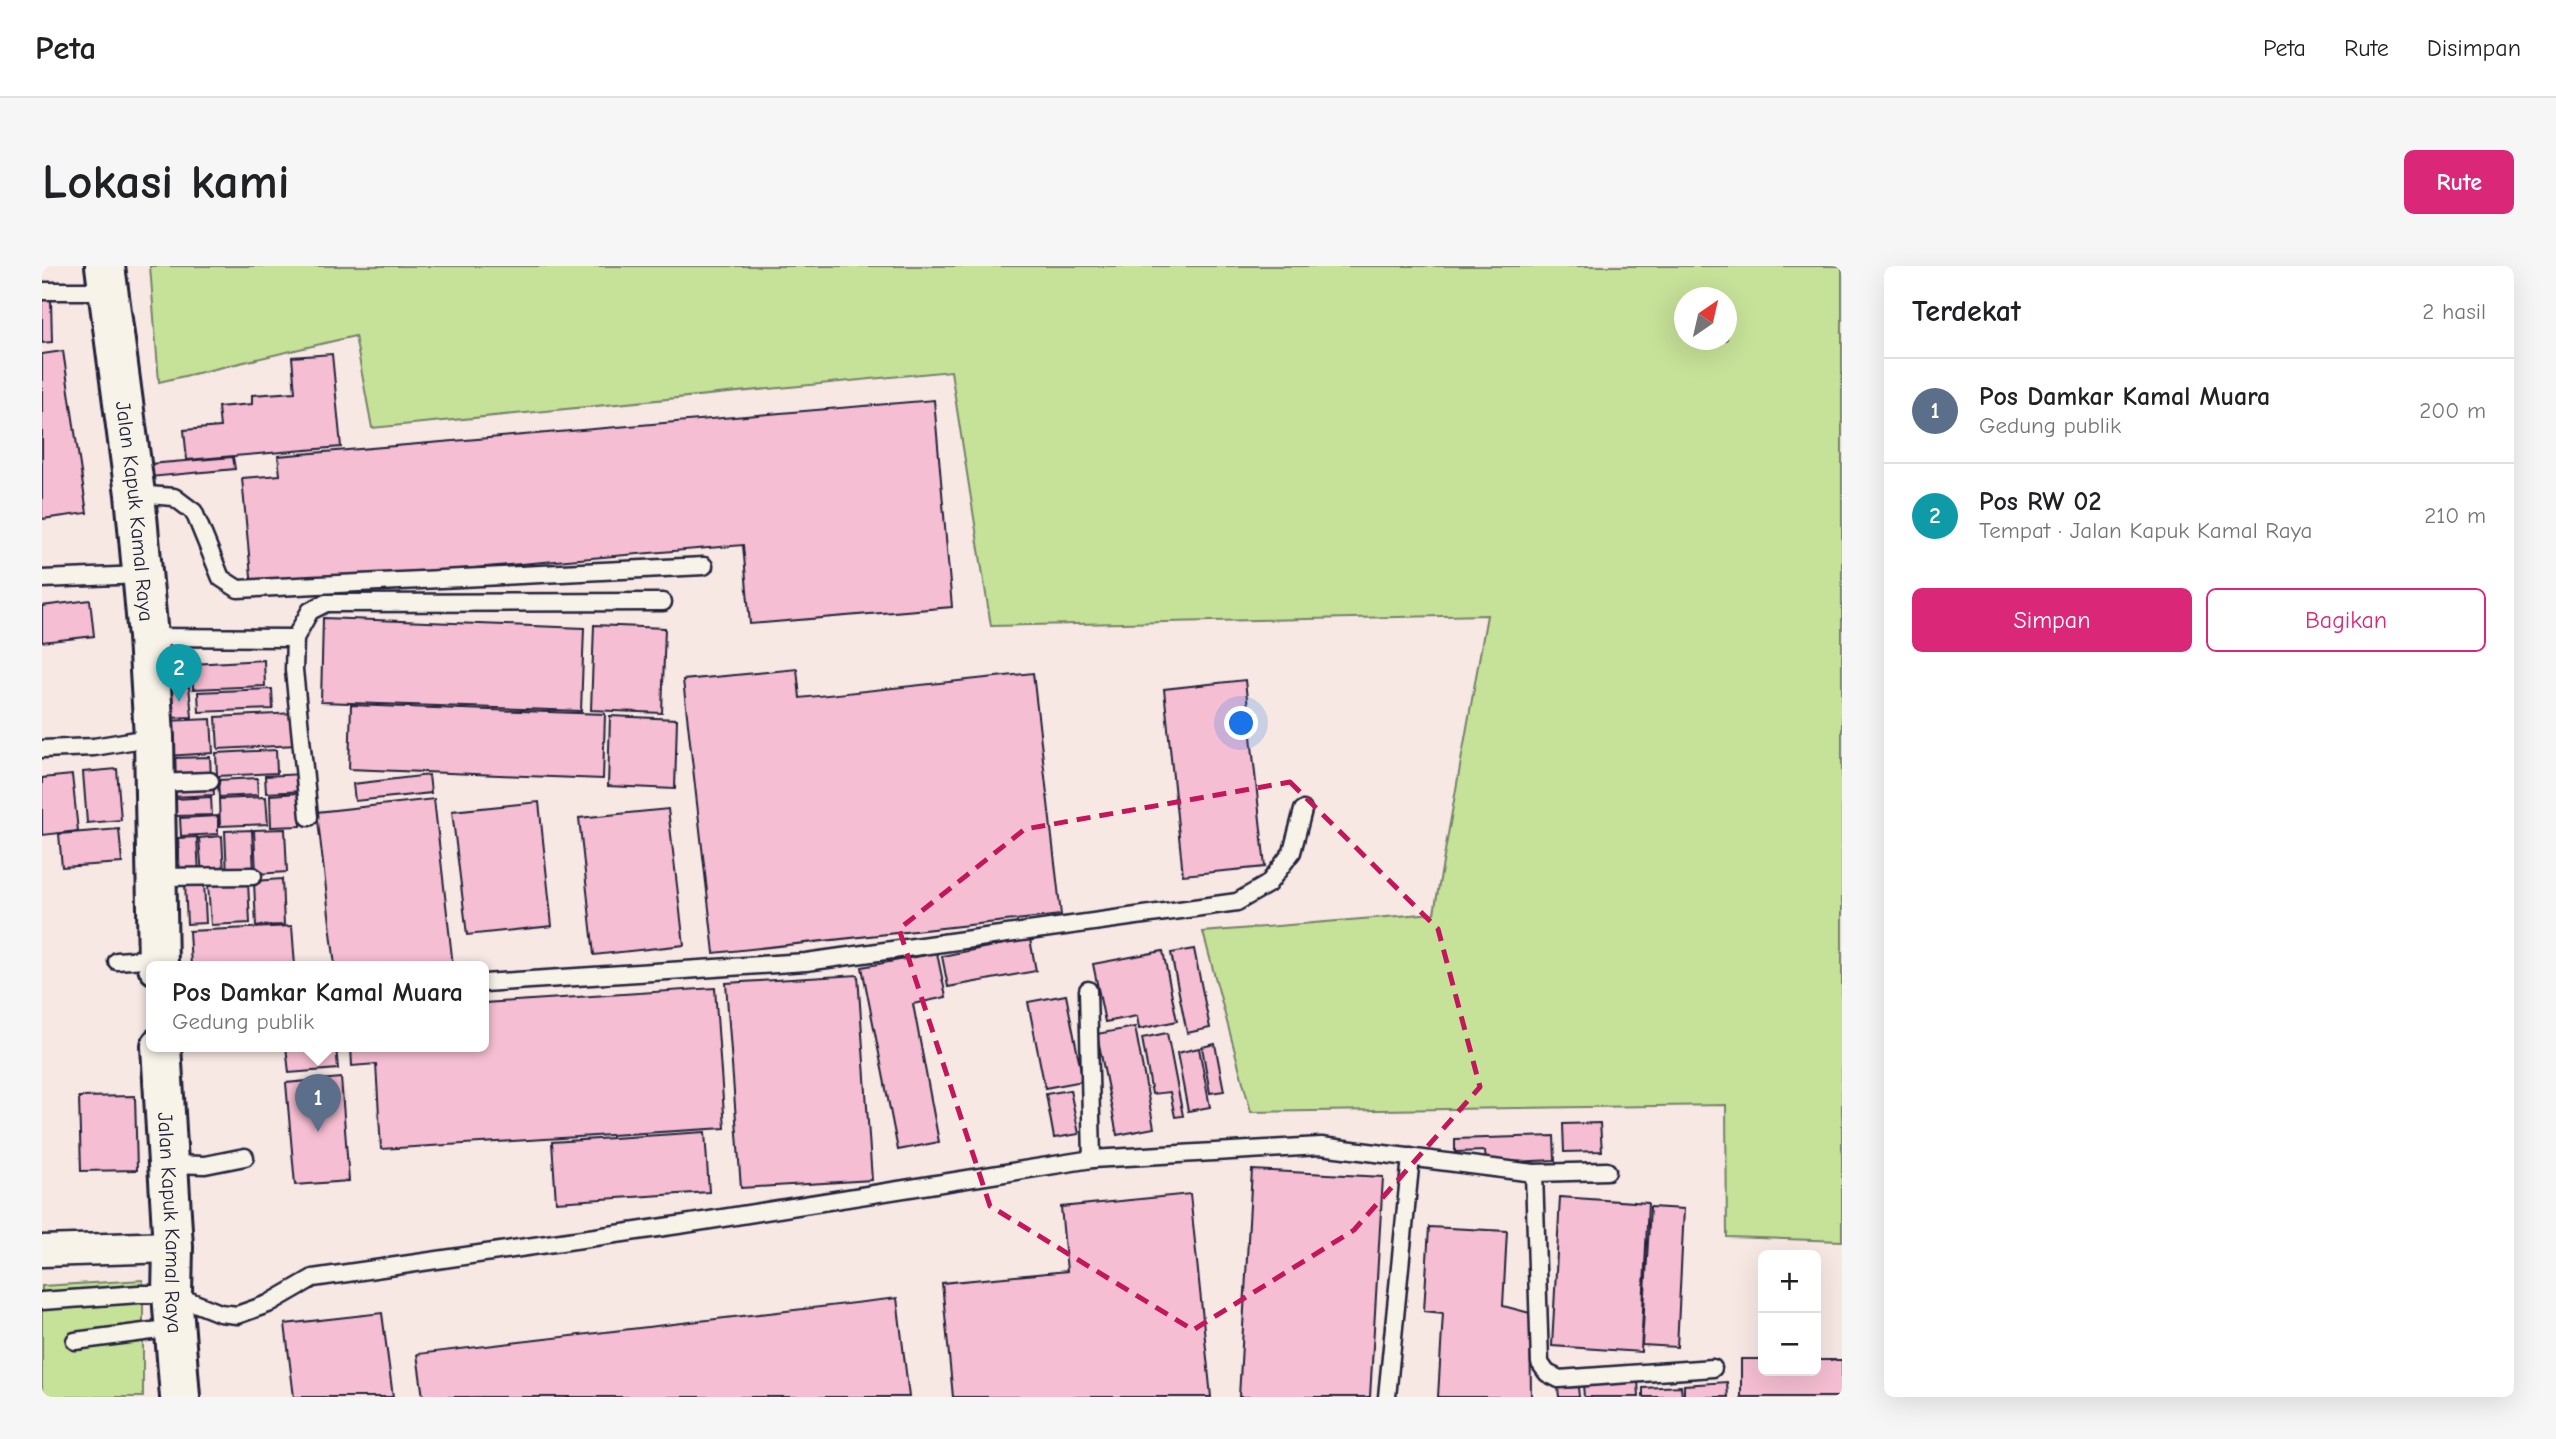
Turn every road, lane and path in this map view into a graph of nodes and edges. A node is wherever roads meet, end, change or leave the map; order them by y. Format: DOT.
graph roads {
  1 [pos="106,278"];
  2 [pos="42,291"];
  3 [pos="135,494"];
  4 [pos="704,566"];
  5 [pos="142,575"];
  6 [pos="42,579"];
  7 [pos="663,602"];
  8 [pos="148,637"];
  9 [pos="295,638"];
  10 [pos="154,737"];
  11 [pos="42,749"];
  12 [pos="210,781"];
  13 [pos="154,783"];
  14 [pos="1303,810"];
  15 [pos="309,817"];
  16 [pos="253,876"];
  17 [pos="156,877"];
  18 [pos="117,961"];
  19 [pos="158,961"];
  20 [pos="146,962"];
  21 [pos="489,984"];
  22 [pos="1088,990"];
  23 [pos="161,1052"];
  24 [pos="245,1157"];
  25 [pos="1411,1157"];
  26 [pos="1092,1158"];
  27 [pos="168,1164"];
  28 [pos="1607,1171"];
  29 [pos="1534,1173"];
  30 [pos="173,1247"];
  31 [pos="42,1251"];
  32 [pos="42,1301"];
  33 [pos="174,1311"];
  34 [pos="75,1341"];
  35 [pos="1713,1368"];
  36 [pos="180,1397"];
  37 [pos="1387,1397"];
  1 -- 2 [label="lane"];
  1 -- 3 [label="main road, Jalan Kapuk Kamal Raya"];
  3 -- 4 [label="lane"];
  3 -- 5 [label="main road, Jalan Kapuk Kamal Raya"];
  5 -- 6 [label="lane"];
  5 -- 8 [label="main road, Jalan Kapuk Kamal Raya"];
  7 -- 9 [label="lane"];
  8 -- 9 [label="lane"];
  8 -- 10 [label="main road, Jalan Kapuk Kamal Raya"];
  9 -- 15 [label="lane"];
  10 -- 11 [label="lane"];
  10 -- 13 [label="main road, Jalan Kapuk Kamal Raya"];
  12 -- 13 [label="lane"];
  13 -- 17 [label="main road, Jalan Kapuk Kamal Raya"];
  14 -- 21 [label="lane"];
  16 -- 17 [label="lane"];
  17 -- 19 [label="main road, Jalan Kapuk Kamal Raya"];
  18 -- 20 [label="lane"];
  22 -- 26 [label="lane"];
  23 -- 27 [label="main road, Jalan Kapuk Kamal Raya"];
  24 -- 27 [label="lane"];
  25 -- 26 [label="lane"];
  25 -- 29 [label="lane"];
  25 -- 37 [label="lane"];
  26 -- 33 [label="lane"];
  27 -- 30 [label="main road, Jalan Kapuk Kamal Raya"];
  28 -- 29 [label="lane"];
  29 -- 35 [label="lane"];
  30 -- 31 [label="street"];
  30 -- 33 [label="main road, Jalan Kapuk Kamal Raya"];
  32 -- 33 [label="lane"];
  33 -- 34 [label="lane"];
  33 -- 36 [label="main road, Jalan Kapuk Kamal Raya"];
}
